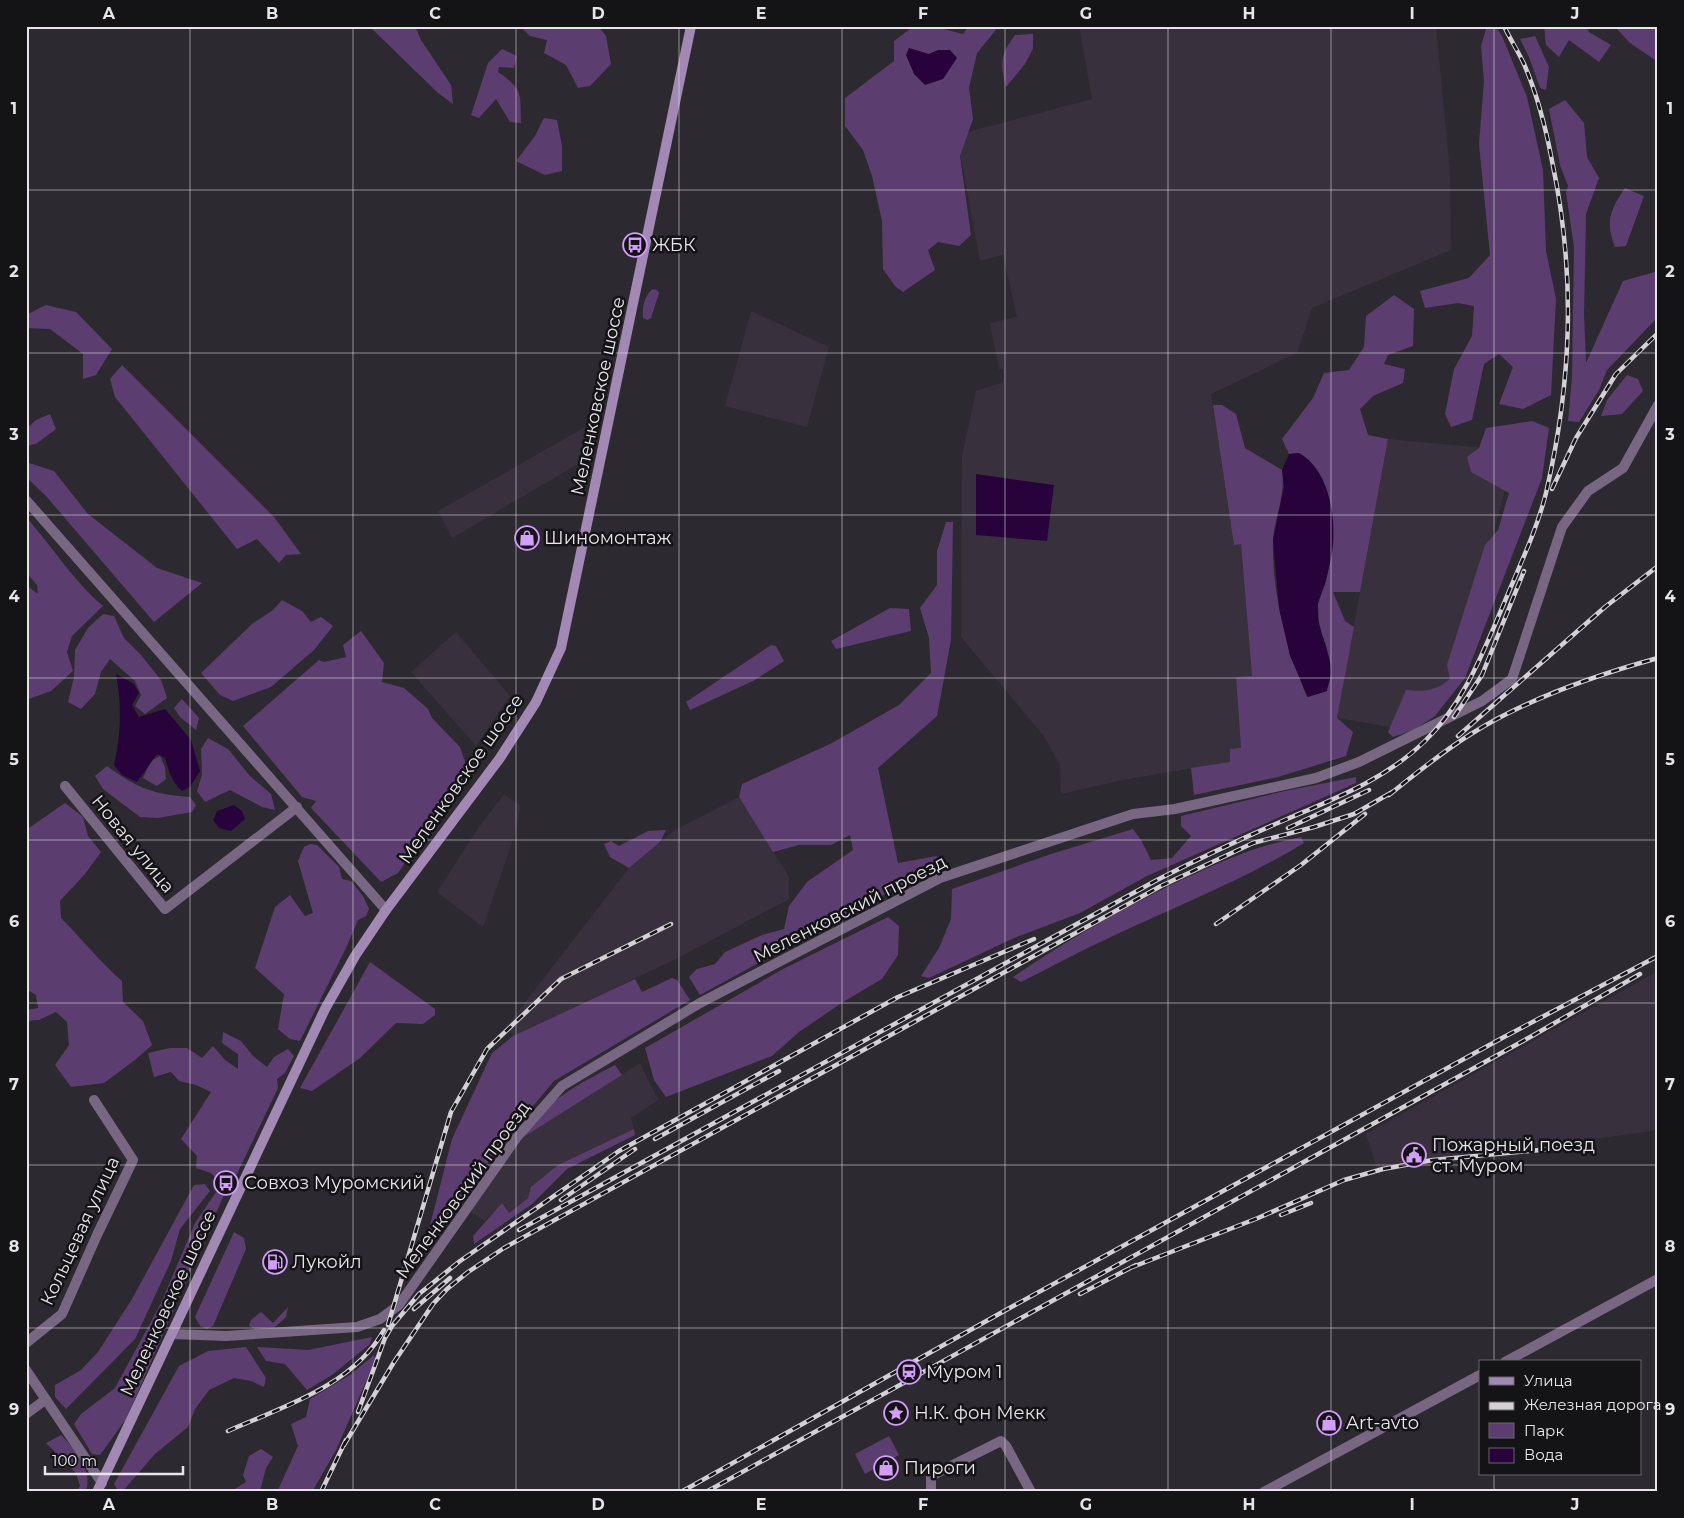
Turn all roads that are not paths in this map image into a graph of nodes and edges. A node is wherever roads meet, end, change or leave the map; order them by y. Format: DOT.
graph roads {
  1 [pos="691,26"];
  2 [pos="1658,405"];
  3 [pos="26,500"];
  4 [pos="65,786"];
  5 [pos="297,807"];
  6 [pos="386,910"];
  7 [pos="94,1100"];
  8 [pos="1658,1279"];
  9 [pos="173,1334"];
  10 [pos="26,1343"];
  11 [pos="1509,1360"];
  12 [pos="26,1370"];
  13 [pos="1479,1376"];
  14 [pos="45,1400"];
  15 [pos="26,1414"];
  16 [pos="100,1488"];
  17 [pos="932,1492"];
  18 [pos="1031,1492"];
  19 [pos="1264,1492"];
  1 -- 6 [label="main road, Меленковское шоссе"];
  2 -- 9 [label="street, Меленковский проезд"];
  3 -- 5 [label="street"];
  4 -- 5 [label="street, Новая улица"];
  5 -- 6 [label="street"];
  6 -- 9 [label="main road, Меленковское шоссе"];
  7 -- 10 [label="street, Кольцевая улица"];
  8 -- 11 [label="street"];
  9 -- 16 [label="main road, Меленковское шоссе"];
  12 -- 14 [label="street"];
  13 -- 19 [label="street"];
  14 -- 15 [label="street"];
  14 -- 16 [label="street"];
  17 -- 18 [label="street"];
}
